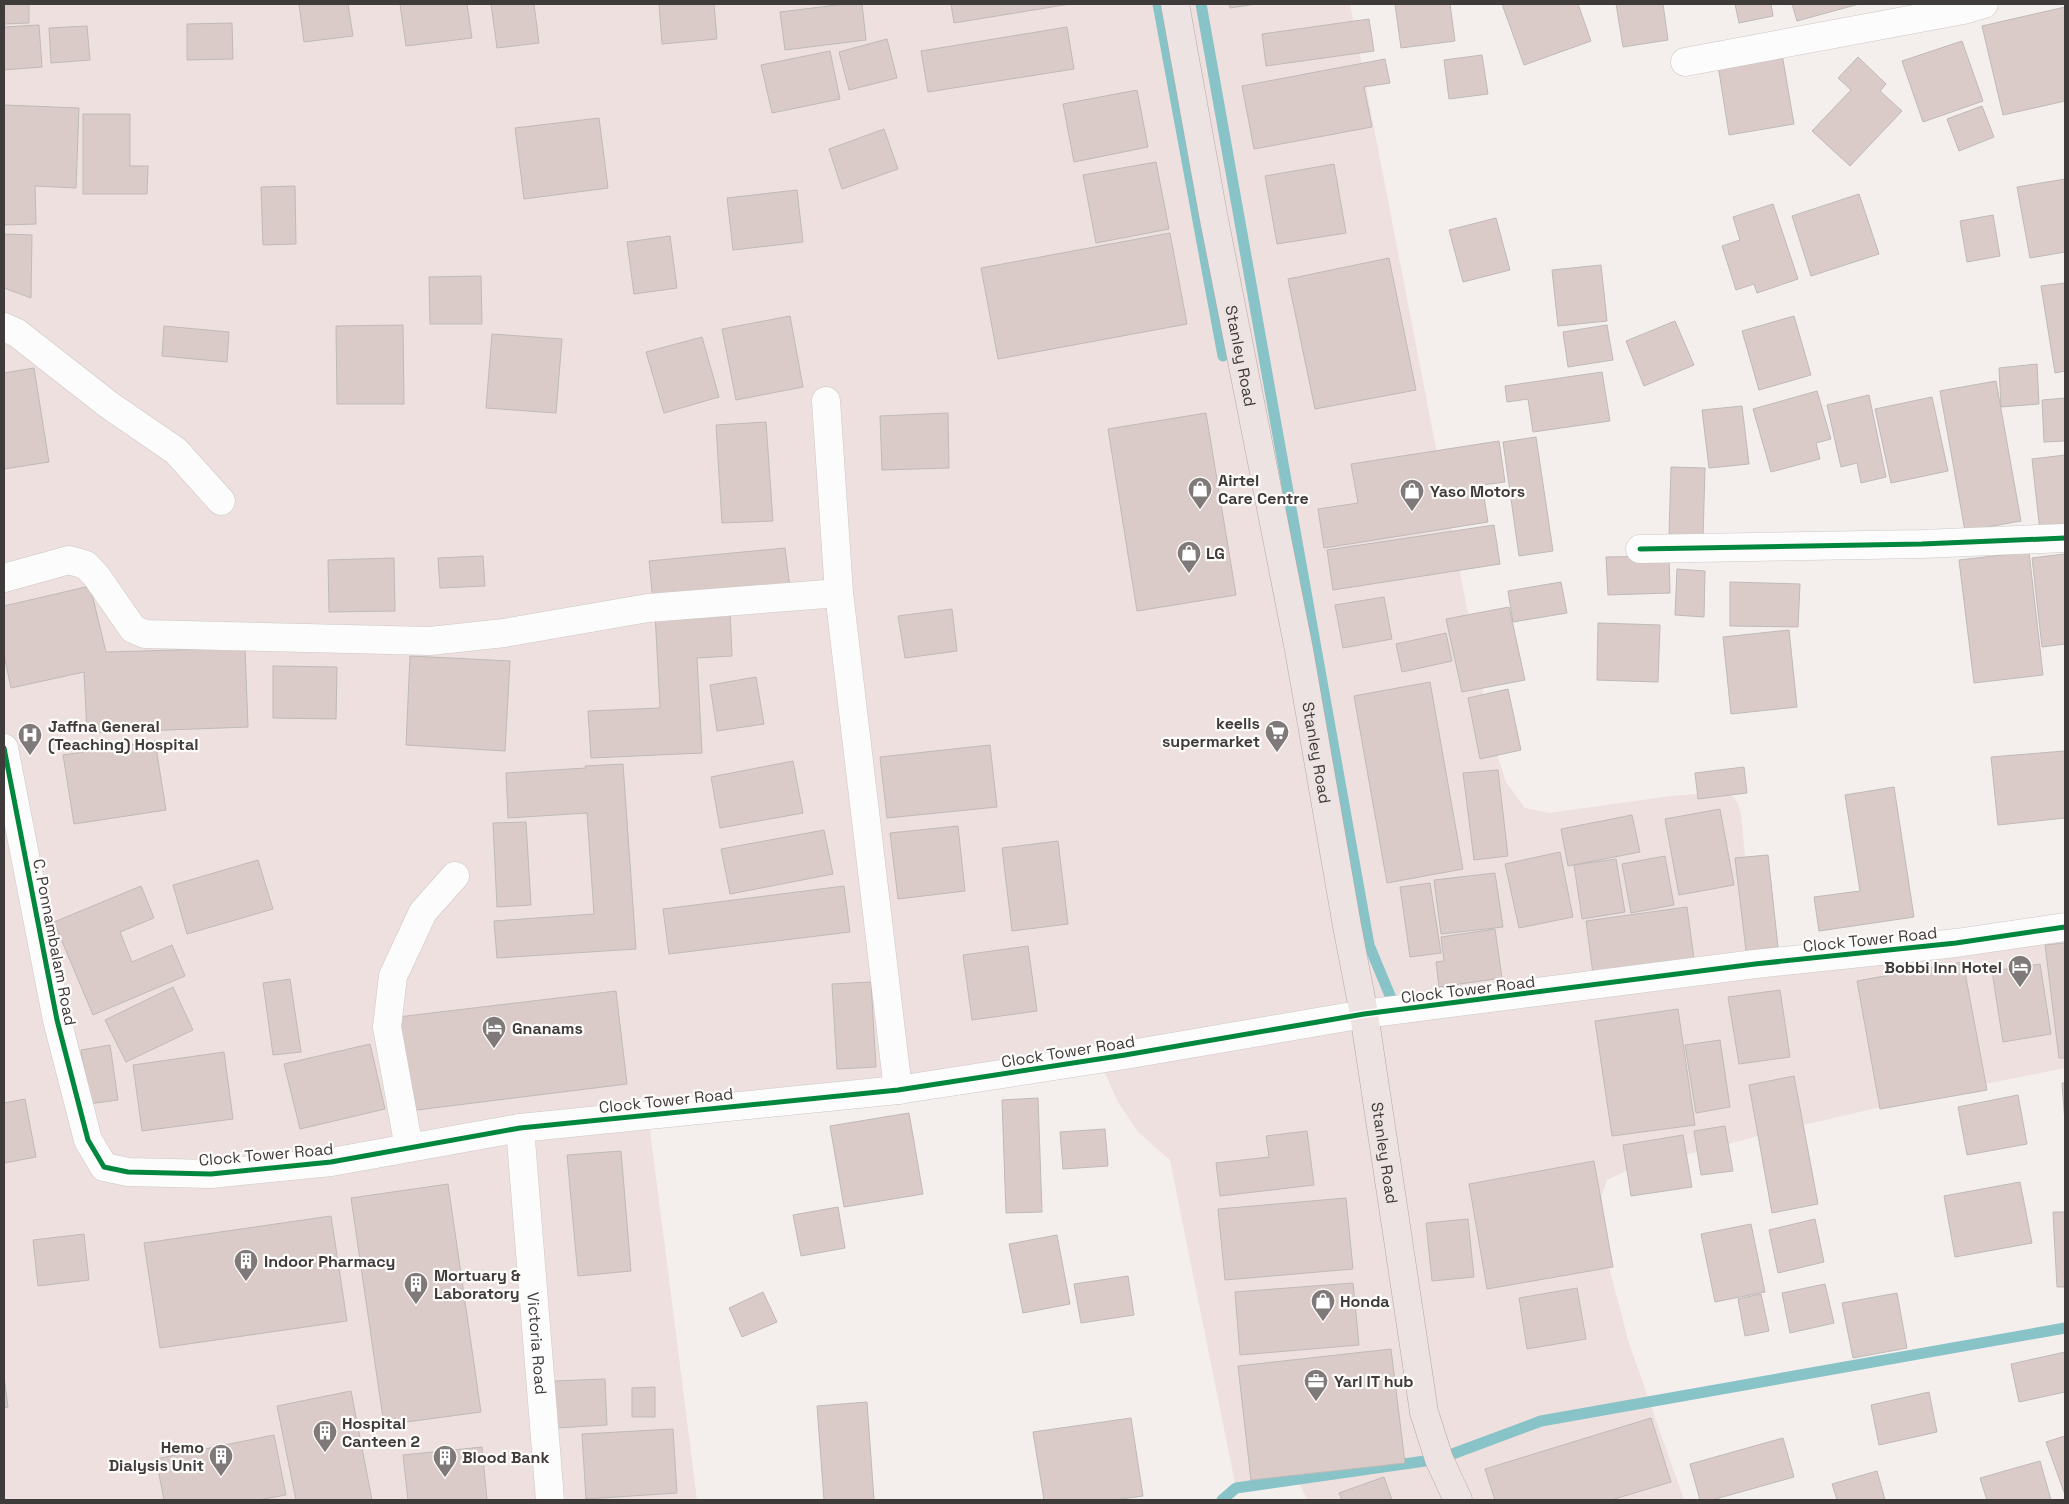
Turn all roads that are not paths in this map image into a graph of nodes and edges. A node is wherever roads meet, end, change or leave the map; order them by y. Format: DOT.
graph roads {
  1 [pos="1175,4"];
  2 [pos="1984,4"];
  3 [pos="1684,62"];
  4 [pos="4,327"];
  5 [pos="826,401"];
  6 [pos="221,501"];
  7 [pos="2065,538"];
  8 [pos="1640,549"];
  9 [pos="4,578"];
  10 [pos="839,593"];
  11 [pos="4,748"];
  12 [pos="455,876"];
  13 [pos="2065,926"];
  14 [pos="1364,1014"];
  15 [pos="898,1090"];
  16 [pos="520,1128"];
  17 [pos="88,1140"];
  18 [pos="409,1148"];
  19 [pos="550,1500"];
  20 [pos="1458,1500"];
  1 -- 14 [label="main road, Stanley Road"];
  2 -- 3 [label="street"];
  4 -- 6 [label="street"];
  5 -- 10 [label="street"];
  7 -- 8 [label="street"];
  9 -- 10 [label="street"];
  10 -- 15 [label="street"];
  11 -- 17 [label="street, C. Ponnambalam Road"];
  12 -- 18 [label="street"];
  13 -- 14 [label="street, Clock Tower Road"];
  14 -- 15 [label="street, Clock Tower Road"];
  14 -- 20 [label="main road, Stanley Road"];
  15 -- 16 [label="street, Clock Tower Road"];
  16 -- 18 [label="street, Clock Tower Road"];
  16 -- 19 [label="street, Victoria Road"];
  17 -- 18 [label="street, Clock Tower Road"];
}
